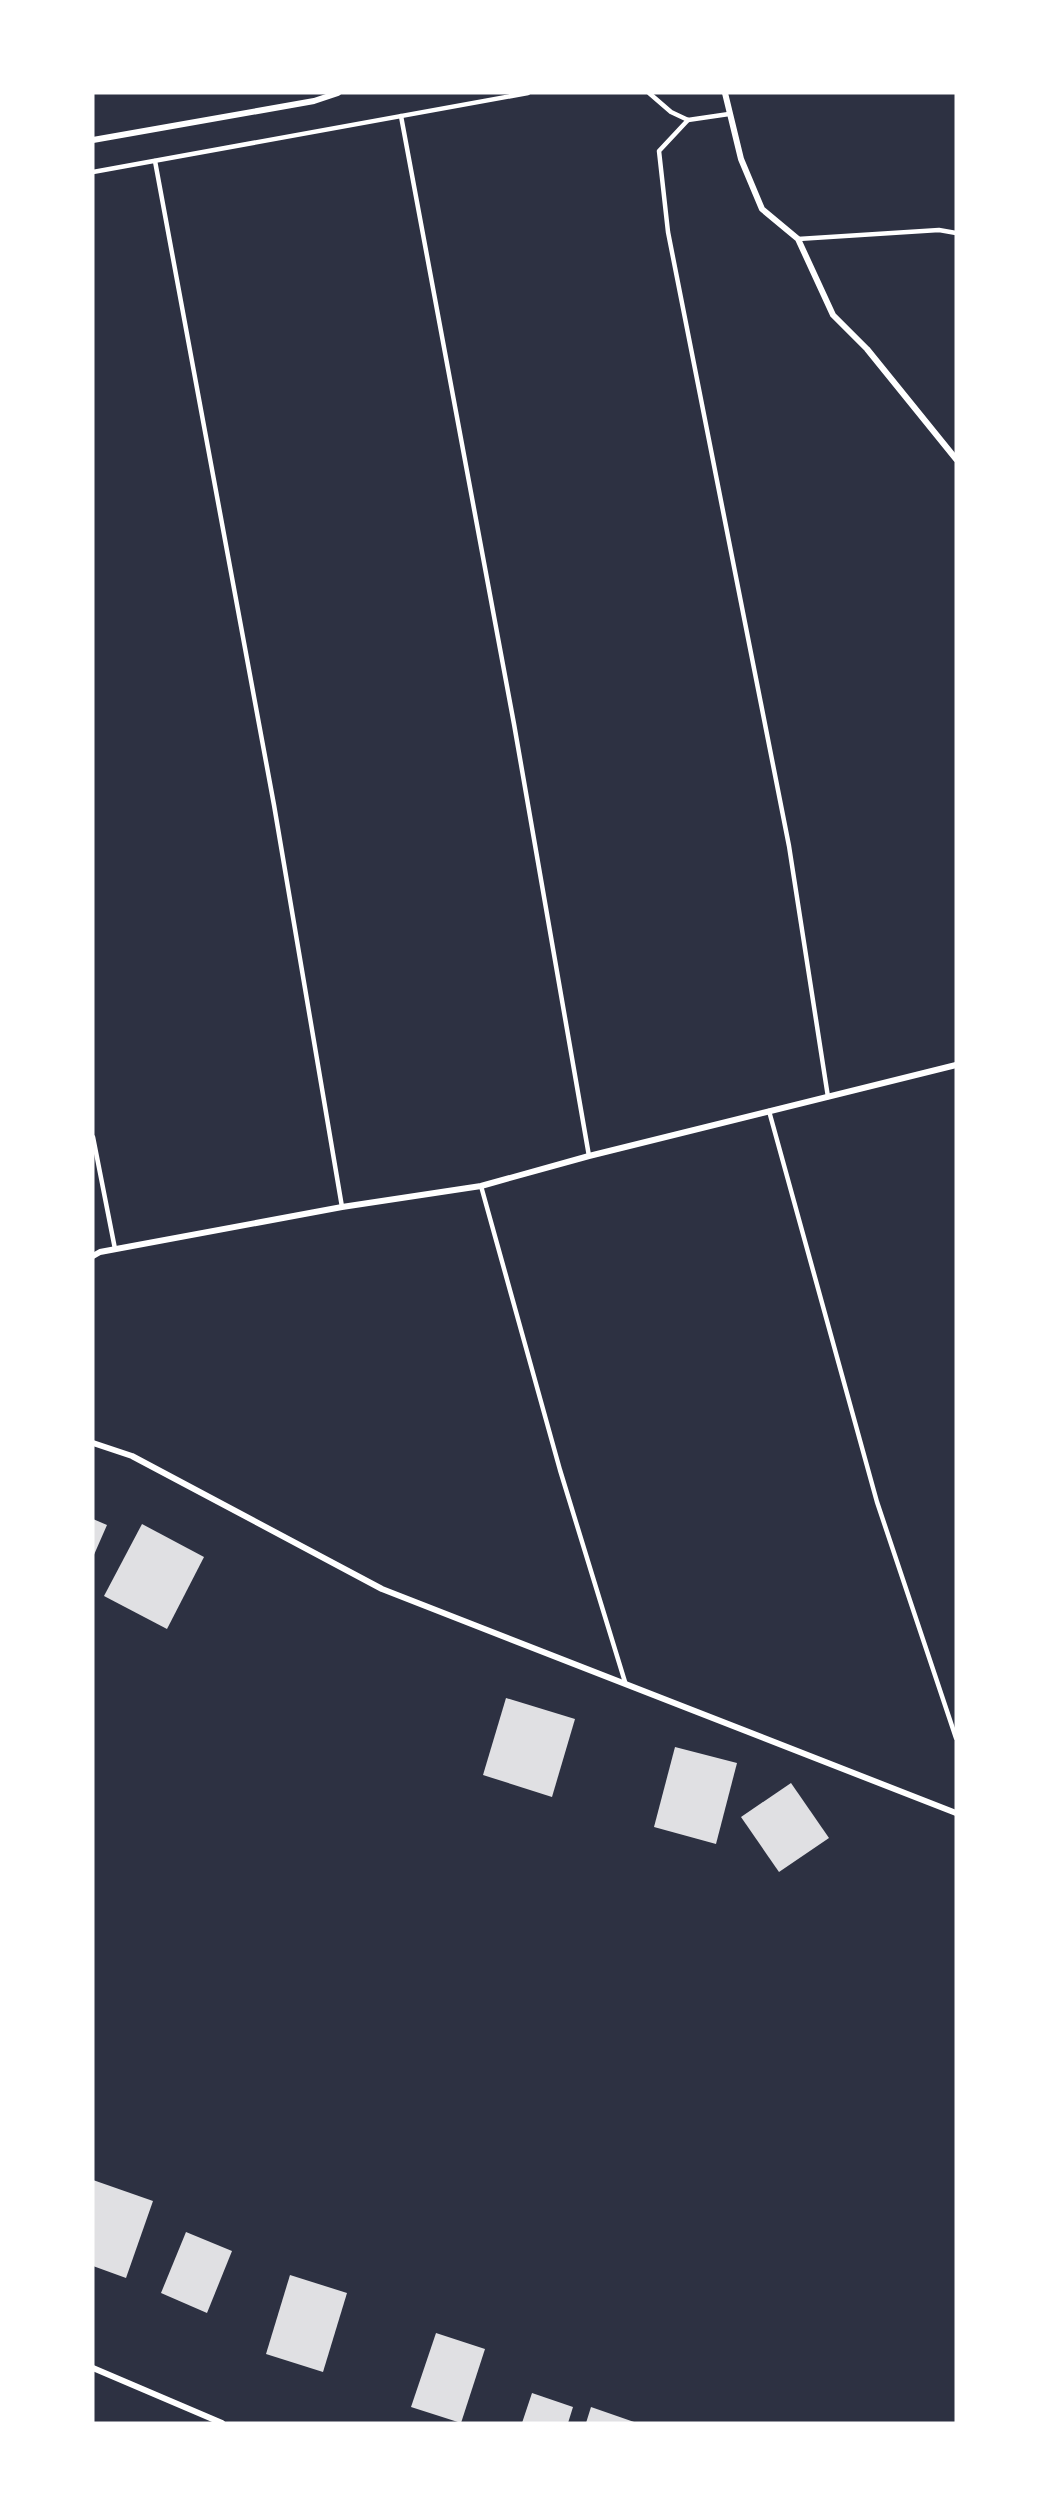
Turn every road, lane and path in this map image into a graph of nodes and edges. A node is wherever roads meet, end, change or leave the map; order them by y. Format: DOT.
graph roads {
  1 [pos="338,93"];
  2 [pos="528,93"];
  3 [pos="649,93"];
  4 [pos="725,93"];
  5 [pos="729,114"];
  6 [pos="401,116"];
  7 [pos="688,120"];
  8 [pos="93,140"];
  9 [pos="154,161"];
  10 [pos="93,172"];
  11 [pos="956,233"];
  12 [pos="798,239"];
  13 [pos="956,459"];
  14 [pos="956,1065"];
  15 [pos="828,1096"];
  16 [pos="769,1111"];
  17 [pos="93,1137"];
  18 [pos="589,1156"];
  19 [pos="481,1186"];
  20 [pos="342,1207"];
  21 [pos="115,1249"];
  22 [pos="93,1256"];
  23 [pos="93,1443"];
  24 [pos="624,1682"];
  25 [pos="956,1738"];
  26 [pos="956,1812"];
  27 [pos="93,2368"];
  28 [pos="222,2423"];
  1 -- 8 [label="street"];
  2 -- 6 [label="lane"];
  3 -- 7 [label="lane"];
  4 -- 5 [label="street"];
  5 -- 7 [label="lane"];
  5 -- 12 [label="street"];
  6 -- 9 [label="lane"];
  6 -- 18 [label="lane"];
  7 -- 15 [label="lane"];
  9 -- 10 [label="lane"];
  9 -- 20 [label="lane"];
  11 -- 12 [label="lane"];
  12 -- 13 [label="street"];
  14 -- 15 [label="street"];
  15 -- 16 [label="street"];
  16 -- 18 [label="street"];
  16 -- 25 [label="lane"];
  17 -- 21 [label="lane"];
  18 -- 19 [label="street"];
  19 -- 20 [label="street"];
  19 -- 24 [label="lane"];
  20 -- 21 [label="street"];
  21 -- 22 [label="street"];
  23 -- 24 [label="street"];
  24 -- 26 [label="street"];
  27 -- 28 [label="street"];
}
